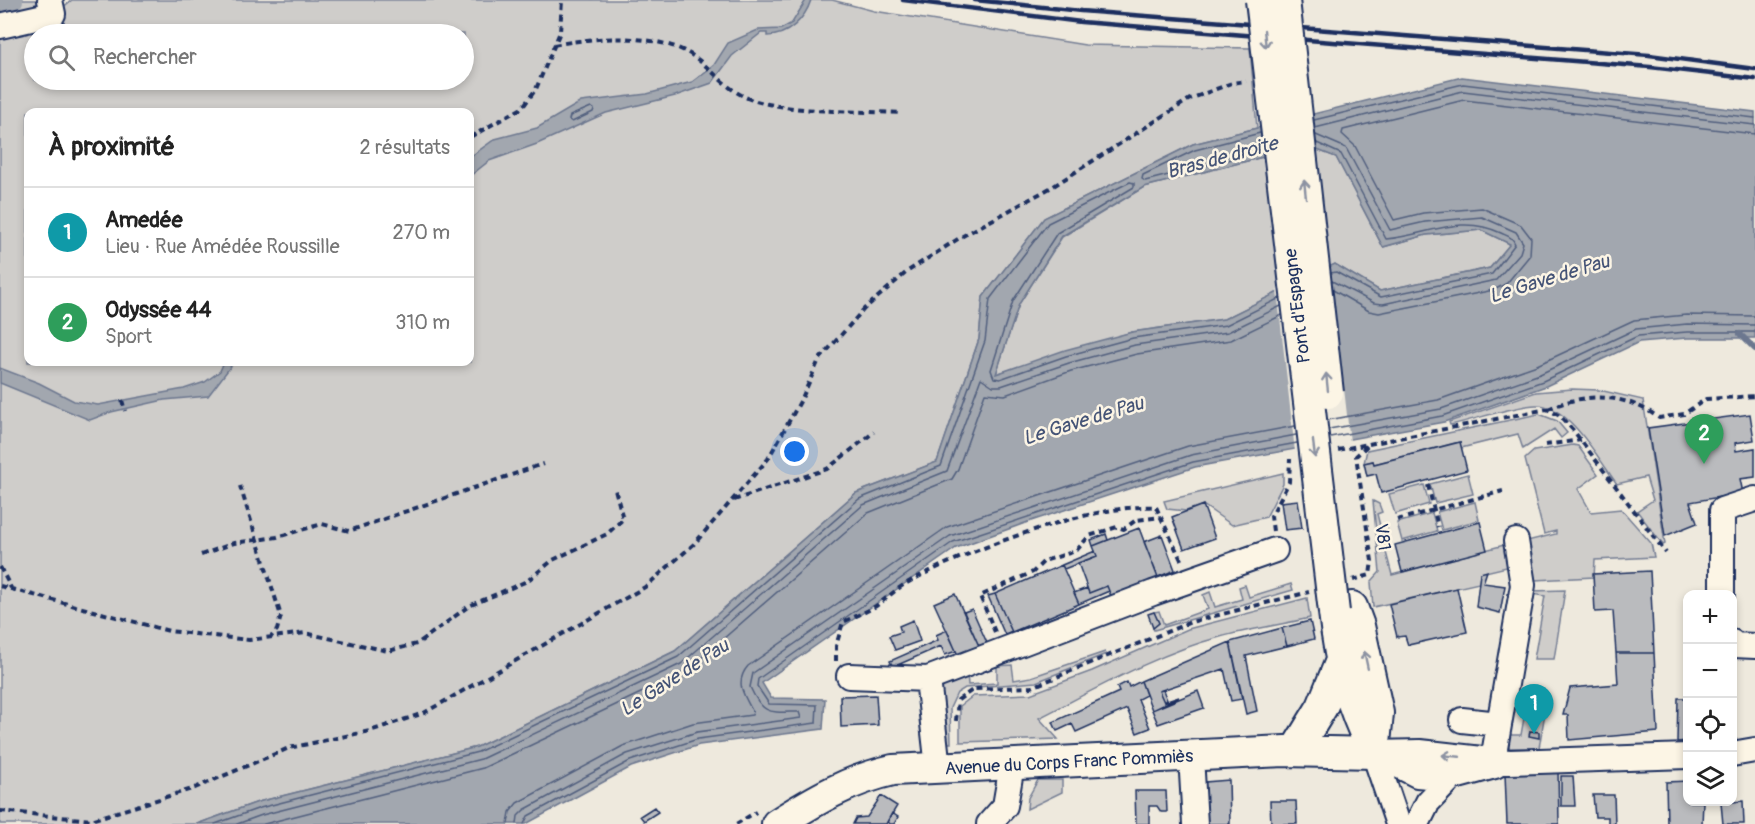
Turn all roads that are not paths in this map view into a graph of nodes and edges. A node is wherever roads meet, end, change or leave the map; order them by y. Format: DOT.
graph roads {
  1 [pos="1261,0"];
  2 [pos="1284,0"];
  3 [pos="50,1"];
  4 [pos="0,26"];
  5 [pos="1755,499"];
  6 [pos="1516,541"];
  7 [pos="1275,550"];
  8 [pos="1722,590"];
  9 [pos="1339,597"];
  10 [pos="1733,644"];
  11 [pos="1755,646"];
  12 [pos="1340,663"];
  13 [pos="849,676"];
  14 [pos="928,679"];
  15 [pos="1462,720"];
  16 [pos="1499,724"];
  17 [pos="1755,750"];
  18 [pos="1295,751"];
  19 [pos="1374,753"];
  20 [pos="1737,753"];
  21 [pos="1191,756"];
  22 [pos="1683,756"];
  23 [pos="1501,761"];
  24 [pos="1012,765"];
  25 [pos="938,768"];
  26 [pos="1451,778"];
  27 [pos="777,824"];
  28 [pos="989,824"];
  29 [pos="1195,824"];
  30 [pos="1398,824"];
  31 [pos="1417,824"];
  1 -- 9 [label="main road, Pont d'Espagne, one-way, bridge"];
  9 -- 2 [label="main road, Pont d'Espagne, one-way, bridge"];
  3 -- 4 [label="street"];
  5 -- 8 [label="street"];
  6 -- 16 [label="street"];
  7 -- 14 [label="street"];
  9 -- 12 [label="main road"];
  19 -- 9 [label="main road, one-way"];
  10 -- 11 [label="street"];
  12 -- 18 [label="main road"];
  12 -- 19 [label="main road"];
  13 -- 14 [label="street"];
  14 -- 25 [label="street"];
  15 -- 16 [label="street"];
  16 -- 23 [label="street"];
  17 -- 20 [label="street"];
  18 -- 19 [label="main road, Avenue du Corps Franc Pommiès"];
  18 -- 21 [label="main road, Avenue du Corps Franc Pommiès"];
  23 -- 19 [label="street, one-way"];
  19 -- 26 [label="street"];
  19 -- 30 [label="street"];
  21 -- 24 [label="main road, Avenue du Corps Franc Pommiès"];
  21 -- 29 [label="street"];
  22 -- 23 [label="street"];
  23 -- 26 [label="street"];
  24 -- 25 [label="main road, Avenue du Corps Franc Pommiès"];
  24 -- 28 [label="street"];
  25 -- 27 [label="main road, Avenue du Corps Franc Pommiès"];
  26 -- 31 [label="street"];
}
